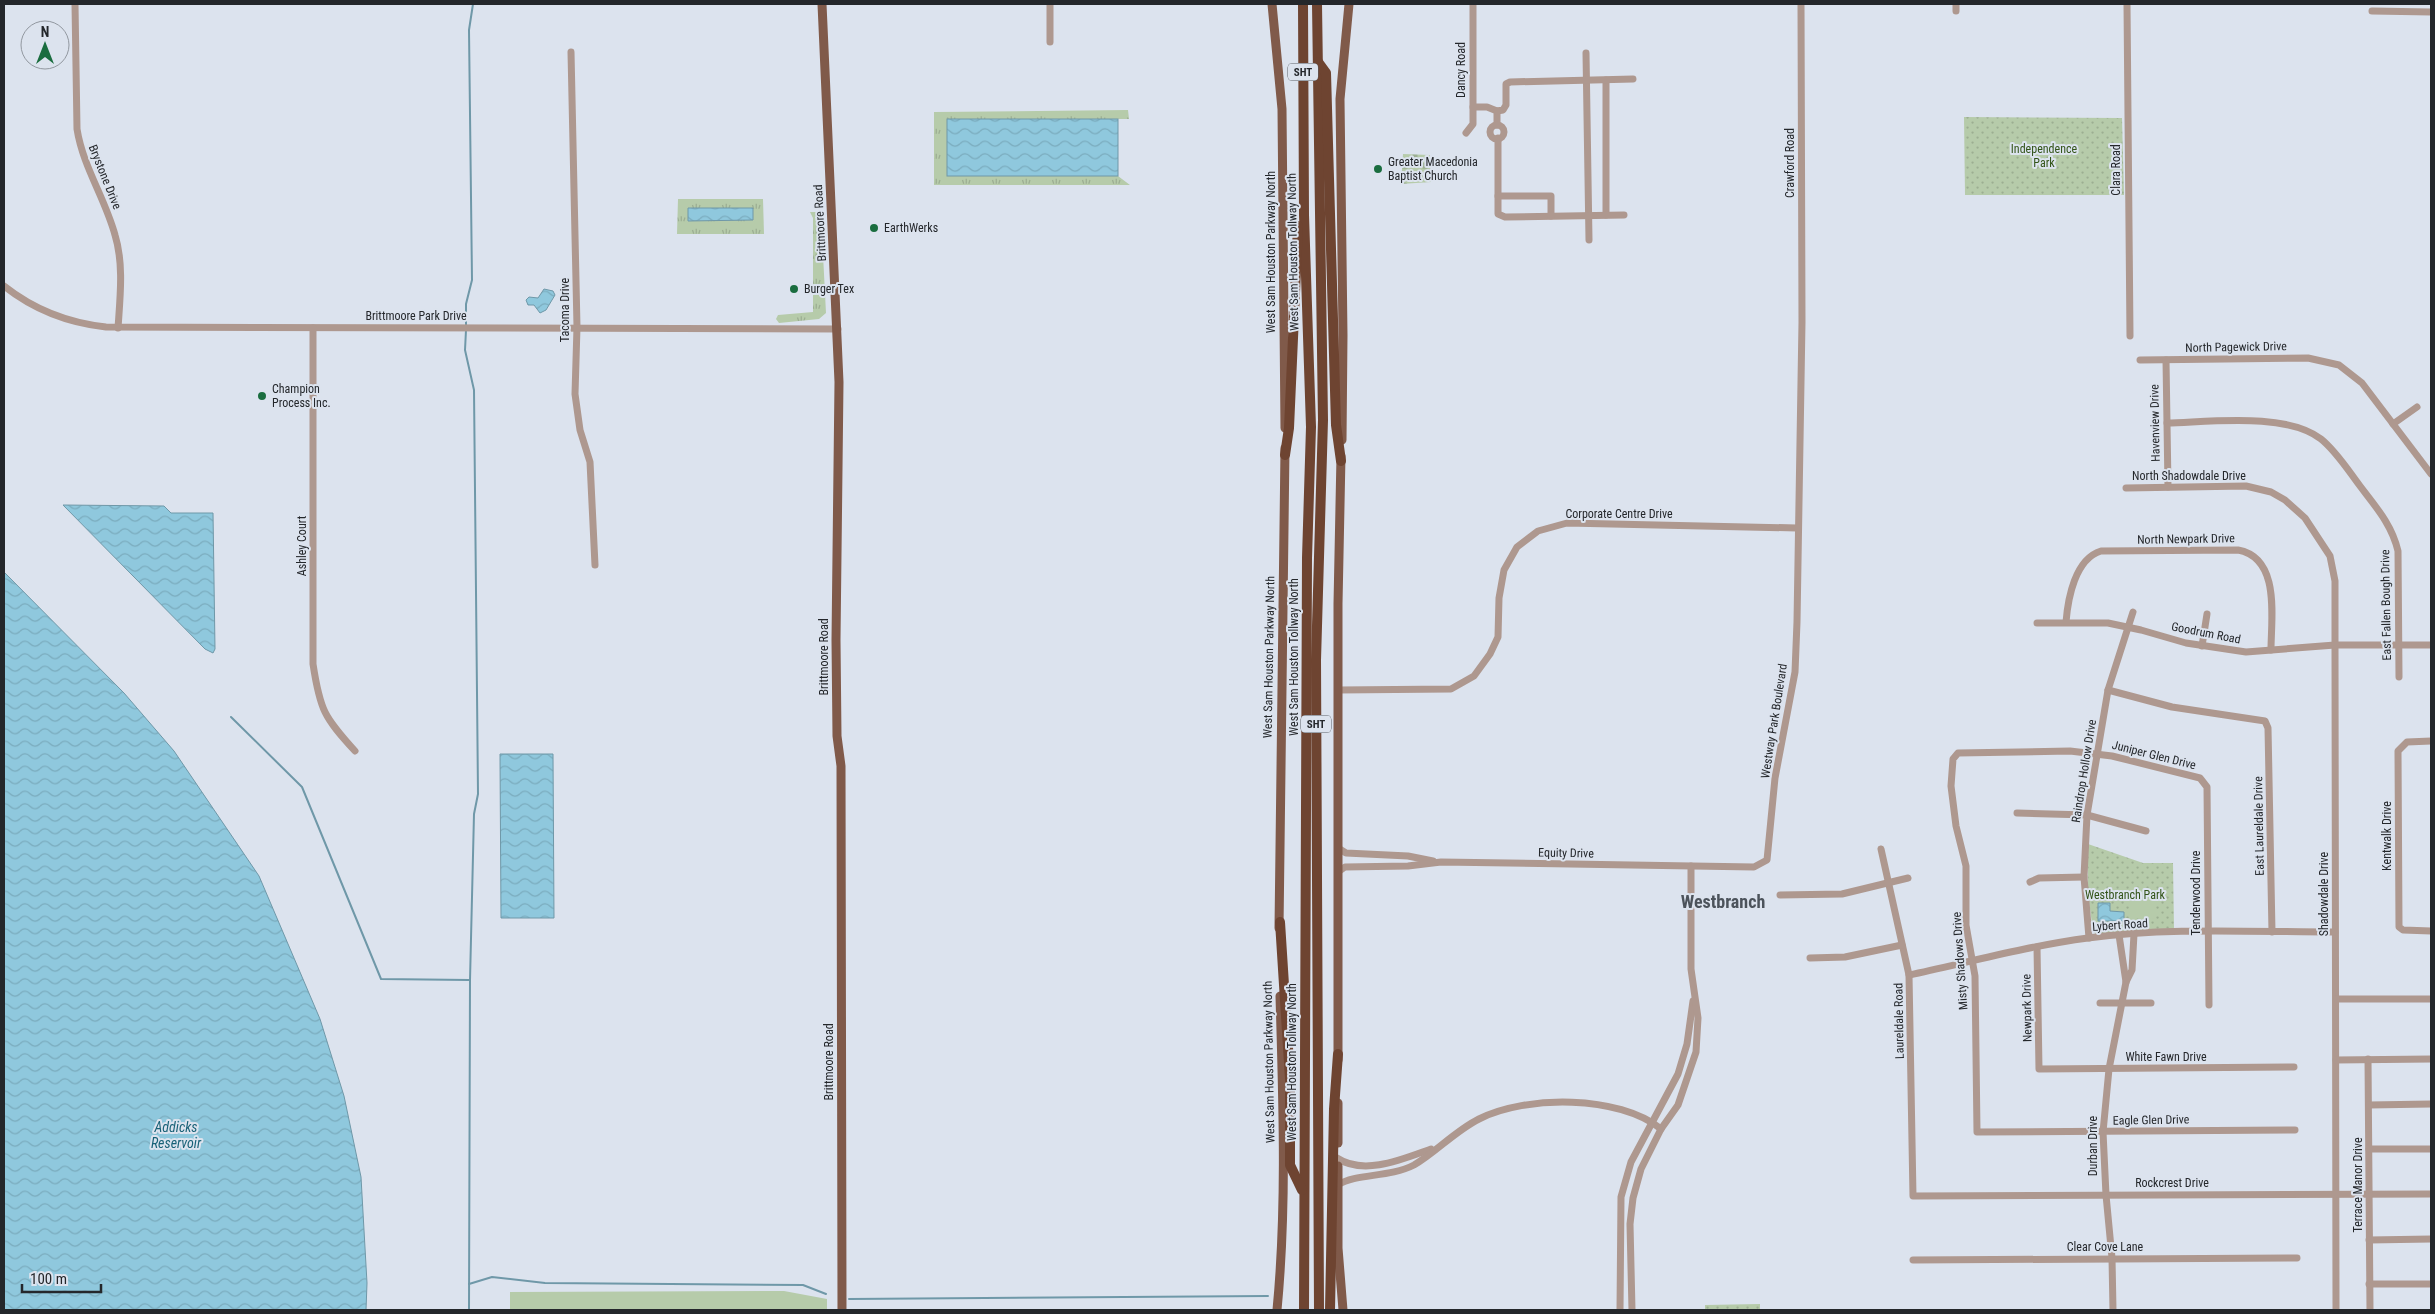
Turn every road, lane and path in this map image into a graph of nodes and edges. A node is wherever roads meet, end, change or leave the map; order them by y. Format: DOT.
graph roads {
  1 [pos="75,4"];
  2 [pos="822,4"];
  3 [pos="1050,4"];
  4 [pos="1272,4"];
  5 [pos="1303,4"];
  6 [pos="1317,4"];
  7 [pos="1349,4"];
  8 [pos="1473,4"];
  9 [pos="1801,4"];
  10 [pos="2126,4"];
  11 [pos="2372,11"];
  12 [pos="2431,12"];
  13 [pos="1050,42"];
  14 [pos="571,52"];
  15 [pos="1586,53"];
  16 [pos="1318,62"];
  17 [pos="1633,79"];
  18 [pos="1586,80"];
  19 [pos="1606,80"];
  20 [pos="1473,107"];
  21 [pos="1497,111"];
  22 [pos="1466,133"];
  23 [pos="1498,196"];
  24 [pos="1589,215"];
  25 [pos="1606,215"];
  26 [pos="1624,215"];
  27 [pos="1304,216"];
  28 [pos="1552,216"];
  29 [pos="1589,240"];
  30 [pos="4,286"];
  31 [pos="1802,322"];
  32 [pos="577,327"];
  33 [pos="118,328"];
  34 [pos="313,328"];
  35 [pos="838,329"];
  36 [pos="2130,336"];
  37 [pos="2140,360"];
  38 [pos="2166,360"];
  39 [pos="2417,408"];
  40 [pos="2167,423"];
  41 [pos="2393,424"];
  42 [pos="1285,455"];
  43 [pos="1341,461"];
  44 [pos="2431,474"];
  45 [pos="2168,487"];
  46 [pos="2126,488"];
  47 [pos="2280,497"];
  48 [pos="1797,528"];
  49 [pos="594,566"];
  50 [pos="2133,612"];
  51 [pos="2207,614"];
  52 [pos="2066,622"];
  53 [pos="2037,623"];
  54 [pos="2129,627"];
  55 [pos="2335,644"];
  56 [pos="2399,645"];
  57 [pos="2431,645"];
  58 [pos="2202,646"];
  59 [pos="2271,650"];
  60 [pos="2399,677"];
  61 [pos="1339,690"];
  62 [pos="2108,690"];
  63 [pos="2431,741"];
  64 [pos="355,751"];
  65 [pos="1978,752"];
  66 [pos="2097,754"];
  67 [pos="2204,781"];
  68 [pos="2017,813"];
  69 [pos="2088,815"];
  70 [pos="2146,831"];
  71 [pos="1338,848"];
  72 [pos="1881,849"];
  73 [pos="1441,862"];
  74 [pos="1691,866"];
  75 [pos="1338,872"];
  76 [pos="2084,877"];
  77 [pos="1908,878"];
  78 [pos="2030,882"];
  79 [pos="1888,883"];
  80 [pos="1780,894"];
  81 [pos="1280,922"];
  82 [pos="2431,931"];
  83 [pos="2272,932"];
  84 [pos="2336,932"];
  85 [pos="2207,933"];
  86 [pos="2134,934"];
  87 [pos="2119,935"];
  88 [pos="2089,938"];
  89 [pos="1902,945"];
  90 [pos="2037,947"];
  91 [pos="1810,958"];
  92 [pos="1972,961"];
  93 [pos="1909,974"];
  94 [pos="2126,982"];
  95 [pos="1694,992"];
  96 [pos="2337,999"];
  97 [pos="2431,999"];
  98 [pos="2100,1003"];
  99 [pos="2123,1003"];
  100 [pos="2151,1003"];
  101 [pos="2209,1005"];
  102 [pos="1338,1054"];
  103 [pos="2368,1059"];
  104 [pos="2431,1059"];
  105 [pos="2336,1060"];
  106 [pos="2294,1068"];
  107 [pos="2039,1069"];
  108 [pos="2108,1069"];
  109 [pos="2431,1104"];
  110 [pos="2369,1105"];
  111 [pos="1652,1122"];
  112 [pos="1661,1129"];
  113 [pos="2295,1130"];
  114 [pos="1977,1132"];
  115 [pos="2102,1132"];
  116 [pos="1436,1147"];
  117 [pos="2369,1149"];
  118 [pos="2431,1149"];
  119 [pos="1338,1158"];
  120 [pos="1338,1185"];
  121 [pos="2335,1194"];
  122 [pos="2369,1194"];
  123 [pos="2431,1194"];
  124 [pos="1304,1195"];
  125 [pos="2106,1195"];
  126 [pos="1913,1196"];
  127 [pos="2431,1239"];
  128 [pos="2369,1240"];
  129 [pos="2112,1258"];
  130 [pos="2297,1258"];
  131 [pos="1913,1260"];
  132 [pos="2370,1284"];
  133 [pos="2431,1284"];
  134 [pos="842,1310"];
  135 [pos="1277,1310"];
  136 [pos="1304,1310"];
  137 [pos="1319,1310"];
  138 [pos="1330,1310"];
  139 [pos="1344,1310"];
  140 [pos="1620,1310"];
  141 [pos="1632,1310"];
  142 [pos="2113,1310"];
  143 [pos="2336,1310"];
  144 [pos="2370,1310"];
  1 -- 33 [label="street, Brystone Drive"];
  2 -- 35 [label="main road, Brittmoore Road"];
  3 -- 13 [label="street"];
  4 -- 42 [label="main road, West Sam Houston Parkway North"];
  5 -- 27 [label="highway, West Sam Houston Tollway North / SHT"];
  6 -- 16 [label="highway, West Sam Houston Tollway North / SHT"];
  7 -- 43 [label="main road"];
  8 -- 20 [label="street, Dancy Road"];
  9 -- 31 [label="street, Crawford Road"];
  10 -- 36 [label="street, Clara Road"];
  11 -- 12 [label="street"];
  14 -- 32 [label="street, Tacoma Drive"];
  15 -- 18 [label="street"];
  16 -- 43 [label="highway"];
  16 -- 137 [label="highway, West Sam Houston Tollway North / SHT"];
  17 -- 19 [label="street"];
  18 -- 19 [label="street"];
  18 -- 21 [label="street"];
  18 -- 24 [label="street"];
  19 -- 25 [label="street"];
  20 -- 21 [label="street"];
  20 -- 22 [label="street, Dancy Road"];
  21 -- 23 [label="street"];
  23 -- 28 [label="street"];
  23 -- 28 [label="street"];
  24 -- 25 [label="street"];
  24 -- 28 [label="street"];
  24 -- 29 [label="street"];
  25 -- 26 [label="street"];
  27 -- 42 [label="highway"];
  27 -- 124 [label="highway, West Sam Houston Tollway North / SHT"];
  30 -- 33 [label="street, Brittmoore Park Drive"];
  31 -- 48 [label="street, Westway Park Boulevard"];
  32 -- 34 [label="street, Brittmoore Park Drive"];
  32 -- 35 [label="street, Brittmoore Park Drive"];
  32 -- 49 [label="street, Tacoma Drive"];
  33 -- 34 [label="street, Brittmoore Park Drive"];
  34 -- 64 [label="street, Ashley Court"];
  35 -- 134 [label="main road, Brittmoore Road"];
  37 -- 38 [label="street, North Pagewick Drive"];
  38 -- 40 [label="street, Havenview Drive"];
  38 -- 41 [label="street, North Pagewick Drive"];
  39 -- 41 [label="street"];
  40 -- 45 [label="street, Havenview Drive"];
  40 -- 56 [label="street, East Fallen Bough Drive"];
  41 -- 44 [label="street"];
  42 -- 81 [label="main road, West Sam Houston Parkway North"];
  43 -- 61 [label="main road"];
  45 -- 46 [label="street, North Shadowdale Drive"];
  45 -- 47 [label="street, North Shadowdale Drive"];
  47 -- 55 [label="street, Shadowdale Drive"];
  48 -- 61 [label="street, Corporate Centre Drive"];
  48 -- 74 [label="street, Westway Park Boulevard"];
  50 -- 54 [label="street, Raindrop Hollow Drive"];
  51 -- 58 [label="street"];
  52 -- 53 [label="street, Goodrum Road"];
  52 -- 54 [label="street, Goodrum Road"];
  52 -- 59 [label="street, North Newpark Drive"];
  54 -- 58 [label="street, Goodrum Road"];
  54 -- 62 [label="street, Raindrop Hollow Drive"];
  55 -- 56 [label="street, Goodrum Road"];
  55 -- 59 [label="street, Goodrum Road"];
  55 -- 84 [label="street, Shadowdale Drive"];
  56 -- 57 [label="street, Goodrum Road"];
  56 -- 60 [label="street, East Fallen Bough Drive"];
  58 -- 59 [label="street, Goodrum Road"];
  61 -- 71 [label="main road"];
  62 -- 66 [label="street, Raindrop Hollow Drive"];
  62 -- 83 [label="street, East Laureldale Drive"];
  63 -- 82 [label="street, Kentwalk Drive"];
  65 -- 66 [label="street, Juniper Glen Drive"];
  65 -- 92 [label="street, Misty Shadows Drive"];
  66 -- 67 [label="street, Juniper Glen Drive"];
  66 -- 69 [label="street, Raindrop Hollow Drive"];
  67 -- 85 [label="street, Tenderwood Drive"];
  68 -- 69 [label="street"];
  69 -- 70 [label="street"];
  69 -- 76 [label="street, Raindrop Hollow Drive"];
  71 -- 73 [label="street, Equity Drive"];
  71 -- 75 [label="main road"];
  72 -- 79 [label="street, Laureldale Road"];
  73 -- 74 [label="street, Equity Drive"];
  73 -- 75 [label="street, Equity Drive"];
  74 -- 95 [label="street"];
  75 -- 102 [label="main road"];
  76 -- 78 [label="street"];
  76 -- 88 [label="street, Raindrop Hollow Drive"];
  77 -- 79 [label="street"];
  79 -- 80 [label="street"];
  79 -- 89 [label="street, Laureldale Road"];
  81 -- 124 [label="highway"];
  81 -- 135 [label="main road, West Sam Houston Parkway North"];
  83 -- 84 [label="street, Lybert Road"];
  83 -- 85 [label="street, Lybert Road"];
  84 -- 96 [label="street, Shadowdale Drive"];
  85 -- 86 [label="street, Lybert Road"];
  85 -- 101 [label="street, Tenderwood Drive"];
  86 -- 87 [label="street, Lybert Road"];
  86 -- 94 [label="street, Durban Drive"];
  87 -- 88 [label="street, Lybert Road"];
  87 -- 94 [label="street, Durban Drive"];
  88 -- 90 [label="street, Lybert Road"];
  89 -- 91 [label="street"];
  89 -- 93 [label="street, Laureldale Road"];
  90 -- 92 [label="street, Lybert Road"];
  90 -- 107 [label="street, Newpark Drive"];
  92 -- 93 [label="street, Lybert Road"];
  92 -- 114 [label="street, Misty Shadows Drive"];
  93 -- 126 [label="street, Laureldale Road"];
  94 -- 99 [label="street, Durban Drive"];
  95 -- 111 [label="street"];
  95 -- 112 [label="street"];
  96 -- 97 [label="street"];
  96 -- 105 [label="street, Shadowdale Drive"];
  98 -- 99 [label="street"];
  99 -- 100 [label="street"];
  99 -- 108 [label="street, Durban Drive"];
  102 -- 119 [label="main road"];
  102 -- 138 [label="highway"];
  103 -- 104 [label="street"];
  103 -- 105 [label="street"];
  103 -- 110 [label="street, Terrace Manor Drive"];
  105 -- 121 [label="street, Shadowdale Drive"];
  106 -- 108 [label="street, White Fawn Drive"];
  107 -- 108 [label="street, White Fawn Drive"];
  108 -- 115 [label="street, Durban Drive"];
  109 -- 110 [label="street"];
  110 -- 117 [label="street, Terrace Manor Drive"];
  111 -- 112 [label="street"];
  111 -- 116 [label="street"];
  111 -- 140 [label="street"];
  112 -- 141 [label="street"];
  113 -- 115 [label="street, Eagle Glen Drive"];
  114 -- 115 [label="street, Eagle Glen Drive"];
  115 -- 125 [label="street, Durban Drive"];
  116 -- 119 [label="street"];
  116 -- 120 [label="street"];
  117 -- 118 [label="street"];
  117 -- 122 [label="street, Terrace Manor Drive"];
  119 -- 120 [label="main road"];
  120 -- 139 [label="main road"];
  121 -- 122 [label="street, Rockcrest Drive"];
  121 -- 125 [label="street, Rockcrest Drive"];
  121 -- 143 [label="street, Shadowdale Drive"];
  122 -- 123 [label="street, Rockcrest Drive"];
  122 -- 128 [label="street, Terrace Manor Drive"];
  124 -- 136 [label="highway, West Sam Houston Tollway North / SHT"];
  125 -- 126 [label="street, Rockcrest Drive"];
  125 -- 129 [label="street, Durban Drive"];
  127 -- 128 [label="street"];
  128 -- 132 [label="street, Terrace Manor Drive"];
  129 -- 130 [label="street, Clear Cove Lane"];
  129 -- 131 [label="street, Clear Cove Lane"];
  129 -- 142 [label="street, Durban Drive"];
  132 -- 133 [label="street"];
  132 -- 144 [label="street, Terrace Manor Drive"];
}
